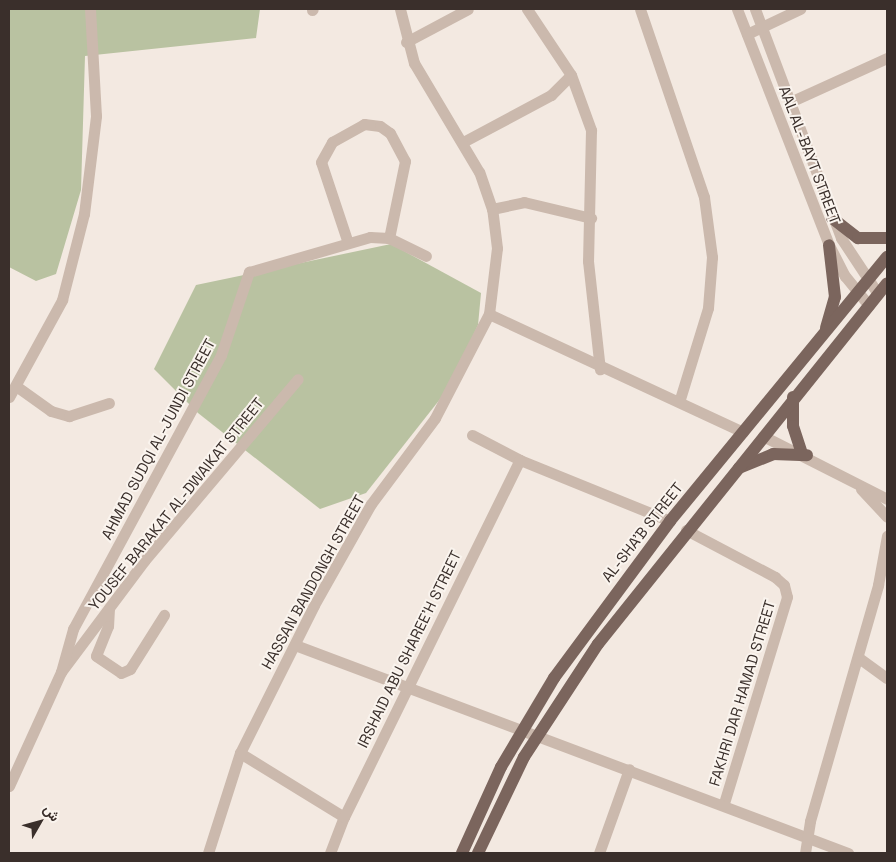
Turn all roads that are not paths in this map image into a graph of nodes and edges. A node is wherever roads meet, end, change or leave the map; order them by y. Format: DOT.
graph roads {
  1 [pos="90,9"];
  2 [pos="400,9"];
  3 [pos="468,9"];
  4 [pos="527,9"];
  5 [pos="640,9"];
  6 [pos="737,9"];
  7 [pos="755,9"];
  8 [pos="800,9"];
  9 [pos="763,27"];
  10 [pos="747,34"];
  11 [pos="406,42"];
  12 [pos="887,58"];
  13 [pos="571,76"];
  14 [pos="790,102"];
  15 [pos="462,142"];
  16 [pos="492,209"];
  17 [pos="591,218"];
  18 [pos="832,218"];
  19 [pos="389,238"];
  20 [pos="887,238"];
  21 [pos="347,240"];
  22 [pos="829,245"];
  23 [pos="426,256"];
  24 [pos="887,257"];
  25 [pos="868,281"];
  26 [pos="887,283"];
  27 [pos="858,293"];
  28 [pos="878,294"];
  29 [pos="869,306"];
  30 [pos="489,314"];
  31 [pos="818,346"];
  32 [pos="600,370"];
  33 [pos="298,379"];
  34 [pos="16,386"];
  35 [pos="9,397"];
  36 [pos="793,397"];
  37 [pos="679,402"];
  38 [pos="109,403"];
  39 [pos="743,432"];
  40 [pos="472,434"];
  41 [pos="762,436"];
  42 [pos="804,454"];
  43 [pos="520,460"];
  44 [pos="734,470"];
  45 [pos="855,483"];
  46 [pos="887,499"];
  47 [pos="887,517"];
  48 [pos="670,521"];
  49 [pos="686,530"];
  50 [pos="887,536"];
  51 [pos="887,565"];
  52 [pos="878,585"];
  53 [pos="109,608"];
  54 [pos="164,615"];
  55 [pos="295,645"];
  56 [pos="859,658"];
  57 [pos="61,672"];
  58 [pos="887,678"];
  59 [pos="406,688"];
  60 [pos="523,730"];
  61 [pos="539,736"];
  62 [pos="240,753"];
  63 [pos="629,769"];
  64 [pos="9,786"];
  65 [pos="724,803"];
  66 [pos="344,817"];
  67 [pos="805,837"];
  68 [pos="208,853"];
  69 [pos="330,853"];
  70 [pos="462,853"];
  71 [pos="478,853"];
  72 [pos="599,853"];
  73 [pos="805,853"];
  74 [pos="848,853"];
  1 -- 34 [label="street"];
  2 -- 11 [label="street"];
  3 -- 11 [label="street"];
  4 -- 13 [label="street"];
  5 -- 37 [label="street"];
  6 -- 10 [label="street, AAL AL-BAYT STREET"];
  7 -- 9 [label="street, AAL AL-BAYT STREET"];
  8 -- 9 [label="street"];
  9 -- 10 [label="street"];
  9 -- 14 [label="street, AAL AL-BAYT STREET"];
  10 -- 22 [label="street, AAL AL-BAYT STREET"];
  11 -- 15 [label="street"];
  12 -- 14 [label="street"];
  13 -- 15 [label="street"];
  13 -- 17 [label="street"];
  14 -- 18 [label="street, AAL AL-BAYT STREET"];
  15 -- 16 [label="street"];
  16 -- 17 [label="street"];
  16 -- 30 [label="street"];
  17 -- 32 [label="street"];
  18 -- 20 [label="main road"];
  18 -- 25 [label="street, AAL AL-BAYT STREET"];
  19 -- 21 [label="street, AHMAD SUDQI AL-JUNDI STREET"];
  19 -- 21 [label="street"];
  19 -- 23 [label="street, AHMAD SUDQI AL-JUNDI STREET"];
  21 -- 57 [label="street, AHMAD SUDQI AL-JUNDI STREET"];
  22 -- 27 [label="street, AAL AL-BAYT STREET"];
  22 -- 31 [label="main road"];
  24 -- 25 [label="main road, AL-SHA'B STREET"];
  25 -- 27 [label="main road, AL-SHA'B STREET"];
  25 -- 28 [label="street, AAL AL-BAYT STREET"];
  26 -- 28 [label="main road"];
  27 -- 29 [label="street, AAL AL-BAYT STREET"];
  27 -- 31 [label="main road, AL-SHA'B STREET"];
  28 -- 29 [label="main road"];
  29 -- 36 [label="main road"];
  30 -- 32 [label="street"];
  30 -- 55 [label="street, HASSAN BANDONGH STREET"];
  31 -- 39 [label="main road, AL-SHA'B STREET"];
  32 -- 37 [label="street"];
  33 -- 53 [label="street, YOUSEF BARAKAT AL-DWAIKAT STREET"];
  34 -- 35 [label="street"];
  34 -- 38 [label="street"];
  36 -- 41 [label="main road"];
  36 -- 42 [label="main road"];
  37 -- 39 [label="street"];
  39 -- 48 [label="main road, AL-SHA'B STREET"];
  40 -- 43 [label="street"];
  41 -- 42 [label="street"];
  41 -- 44 [label="main road"];
  42 -- 44 [label="main road"];
  42 -- 45 [label="street"];
  43 -- 48 [label="street"];
  43 -- 59 [label="street, IRSHAID ABU SHAREE'H STREET"];
  44 -- 49 [label="main road"];
  45 -- 46 [label="street"];
  45 -- 47 [label="street"];
  48 -- 60 [label="main road, AL-SHA'B STREET"];
  49 -- 61 [label="main road"];
  49 -- 65 [label="street, FAKHRI DAR HAMAD STREET"];
  50 -- 52 [label="street"];
  51 -- 52 [label="street"];
  52 -- 56 [label="street"];
  53 -- 54 [label="street"];
  53 -- 57 [label="street, YOUSEF BARAKAT AL-DWAIKAT STREET"];
  55 -- 59 [label="street"];
  55 -- 62 [label="street, HASSAN BANDONGH STREET"];
  56 -- 58 [label="street"];
  56 -- 67 [label="street"];
  57 -- 64 [label="street, AHMAD SUDQI AL-JUNDI STREET"];
  59 -- 60 [label="street"];
  59 -- 66 [label="street, IRSHAID ABU SHAREE'H STREET"];
  60 -- 61 [label="street"];
  60 -- 70 [label="main road, AL-SHA'B STREET"];
  61 -- 63 [label="street"];
  61 -- 71 [label="main road"];
  62 -- 66 [label="street"];
  62 -- 68 [label="street, HASSAN BANDONGH STREET"];
  63 -- 65 [label="street"];
  63 -- 72 [label="street"];
  65 -- 67 [label="street"];
  66 -- 69 [label="street, IRSHAID ABU SHAREE'H STREET"];
  67 -- 73 [label="street"];
  67 -- 74 [label="street"];
}
